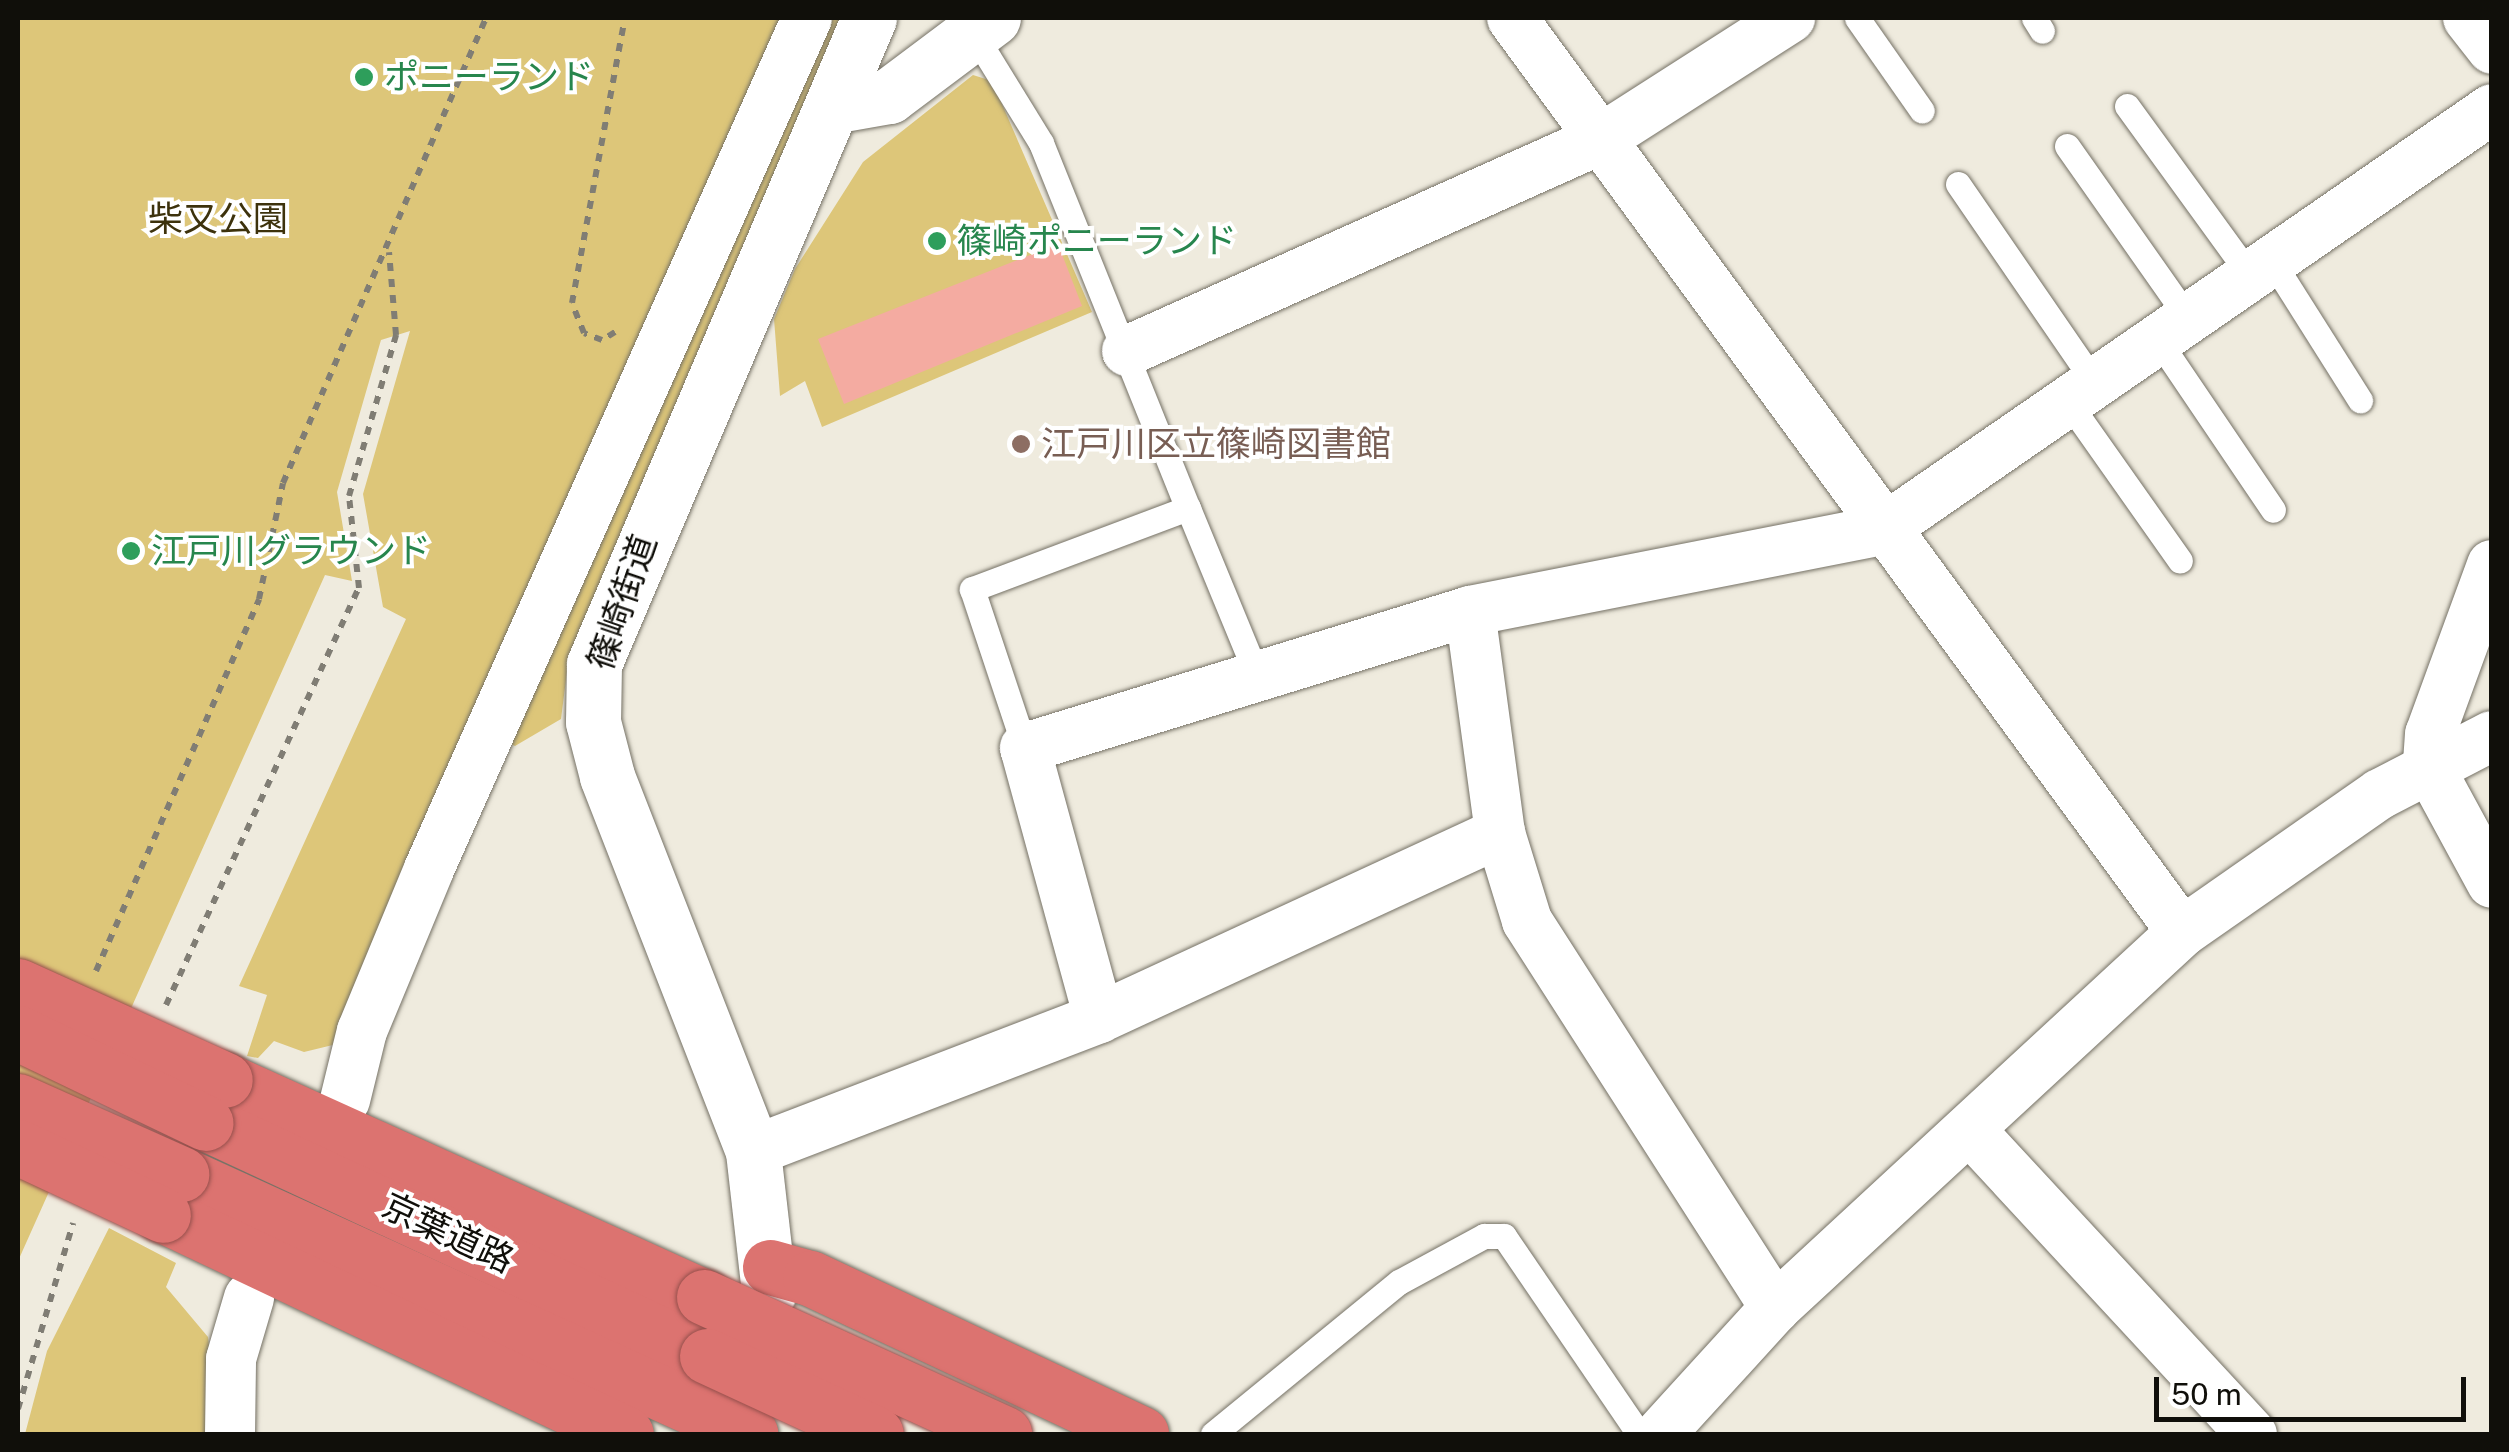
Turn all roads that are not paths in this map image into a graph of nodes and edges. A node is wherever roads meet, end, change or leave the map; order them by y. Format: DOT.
graph roads {
  1 [pos="808,18"];
  2 [pos="869,18"];
  3 [pos="1512,18"];
  4 [pos="1790,18"];
  5 [pos="1857,18"];
  6 [pos="2468,18"];
  7 [pos="983,26"];
  8 [pos="2492,50"];
  9 [pos="838,105"];
  10 [pos="2128,106"];
  11 [pos="2492,108"];
  12 [pos="1922,111"];
  13 [pos="1600,140"];
  14 [pos="2067,146"];
  15 [pos="1958,184"];
  16 [pos="2261,268"];
  17 [pos="2173,329"];
  18 [pos="1127,351"];
  19 [pos="2081,392"];
  20 [pos="2360,400"];
  21 [pos="1188,508"];
  22 [pos="2273,510"];
  23 [pos="1882,530"];
  24 [pos="2180,561"];
  25 [pos="2492,565"];
  26 [pos="1470,610"];
  27 [pos="1258,675"];
  28 [pos="2492,736"];
  29 [pos="1025,748"];
  30 [pos="2428,765"];
  31 [pos="1500,833"];
  32 [pos="2492,883"];
  33 [pos="2182,932"];
  34 [pos="18,986"];
  35 [pos="1099,1018"];
  36 [pos="18,1034"];
  37 [pos="18,1100"];
  38 [pos="345,1100"];
  39 [pos="216,1101"];
  40 [pos="1970,1130"];
  41 [pos="18,1147"];
  42 [pos="753,1151"];
  43 [pos="172,1195"];
  44 [pos="769,1280"];
  45 [pos="249,1298"];
  46 [pos="1775,1308"];
  47 [pos="730,1425"];
  48 [pos="230,1434"];
  49 [pos="626,1434"];
  50 [pos="876,1434"];
  51 [pos="1004,1434"];
  52 [pos="1140,1434"];
  53 [pos="1213,1434"];
  54 [pos="1639,1434"];
  55 [pos="1660,1434"];
  56 [pos="2252,1434"];
  1 -- 38 [label="street"];
  2 -- 9 [label="main road, 篠崎街道"];
  3 -- 13 [label="street"];
  4 -- 13 [label="street"];
  5 -- 12 [label="lane"];
  6 -- 8 [label="street"];
  7 -- 9 [label="main road"];
  7 -- 18 [label="lane"];
  9 -- 42 [label="main road, 篠崎街道"];
  10 -- 16 [label="lane"];
  11 -- 16 [label="street"];
  13 -- 18 [label="street"];
  13 -- 23 [label="street"];
  14 -- 17 [label="lane"];
  15 -- 19 [label="lane"];
  16 -- 17 [label="street"];
  16 -- 20 [label="lane"];
  17 -- 19 [label="street"];
  17 -- 22 [label="lane"];
  18 -- 21 [label="lane"];
  19 -- 23 [label="street"];
  19 -- 24 [label="lane"];
  21 -- 27 [label="lane"];
  21 -- 29 [label="lane"];
  23 -- 26 [label="street"];
  23 -- 33 [label="street"];
  25 -- 30 [label="street"];
  26 -- 27 [label="street"];
  26 -- 31 [label="street"];
  27 -- 29 [label="street"];
  28 -- 30 [label="street"];
  29 -- 35 [label="street"];
  30 -- 32 [label="street"];
  30 -- 33 [label="street"];
  31 -- 35 [label="street"];
  31 -- 46 [label="street"];
  33 -- 40 [label="street"];
  34 -- 39 [label="highway, bridge"];
  35 -- 42 [label="street"];
  36 -- 39 [label="highway, 京葉道路, bridge"];
  37 -- 43 [label="highway, 京葉道路, bridge"];
  39 -- 50 [label="highway, 京葉道路, bridge"];
  39 -- 51 [label="highway, bridge"];
  40 -- 46 [label="street"];
  40 -- 56 [label="street"];
  41 -- 43 [label="highway, bridge"];
  42 -- 44 [label="main road, 篠崎街道"];
  43 -- 47 [label="highway, 京葉道路"];
  43 -- 49 [label="highway"];
  44 -- 52 [label="highway"];
  45 -- 48 [label="street"];
  46 -- 55 [label="street"];
  53 -- 54 [label="lane"];
}
